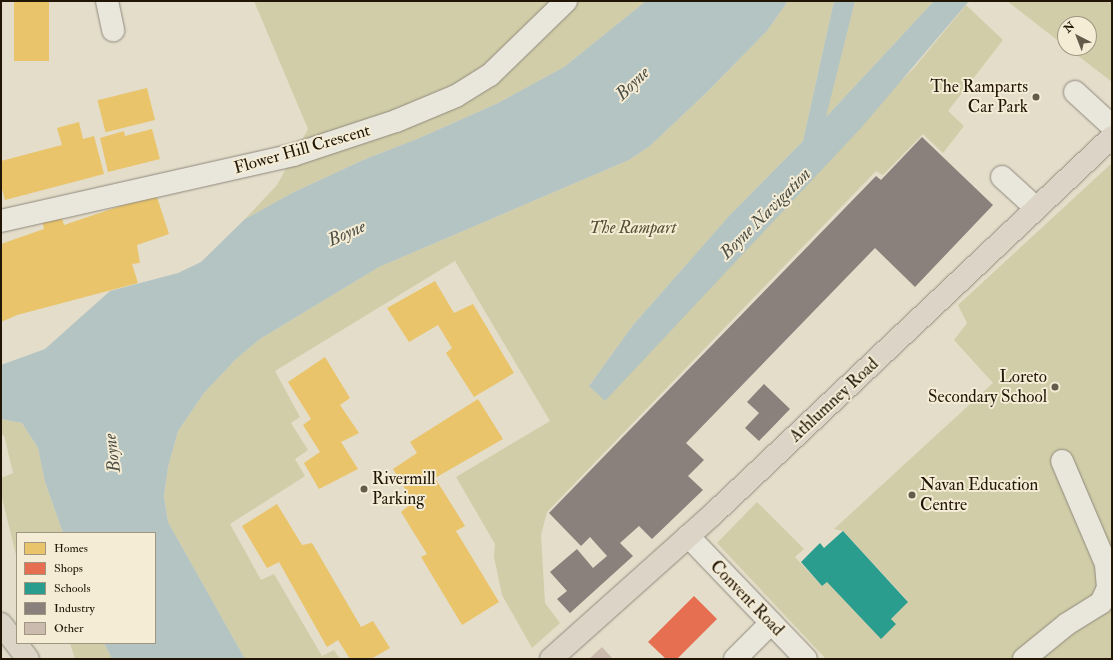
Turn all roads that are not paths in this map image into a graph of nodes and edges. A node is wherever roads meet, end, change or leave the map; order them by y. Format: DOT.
graph roads {
  1 [pos="107,1"];
  2 [pos="566,1"];
  3 [pos="113,30"];
  4 [pos="1075,92"];
  5 [pos="1112,126"];
  6 [pos="1112,137"];
  7 [pos="1002,177"];
  8 [pos="1036,208"];
  9 [pos="1,221"];
  10 [pos="1062,461"];
  11 [pos="688,536"];
  12 [pos="771,623"];
  13 [pos="1,624"];
  14 [pos="16,643"];
  15 [pos="16,644"];
  16 [pos="28,659"];
  17 [pos="551,659"];
  18 [pos="735,659"];
  19 [pos="806,659"];
  20 [pos="1024,659"];
  1 -- 3 [label="street"];
  2 -- 9 [label="street, Flower Hill Crescent"];
  4 -- 5 [label="street"];
  6 -- 8 [label="main road, Athlumney Road"];
  7 -- 8 [label="street"];
  8 -- 11 [label="main road, Athlumney Road"];
  10 -- 20 [label="street"];
  11 -- 12 [label="street, Convent Road"];
  11 -- 17 [label="main road, Athlumney Road"];
  12 -- 18 [label="street"];
  12 -- 19 [label="street, Convent Road"];
  13 -- 14 [label="main road"];
  15 -- 16 [label="main road"];
}
